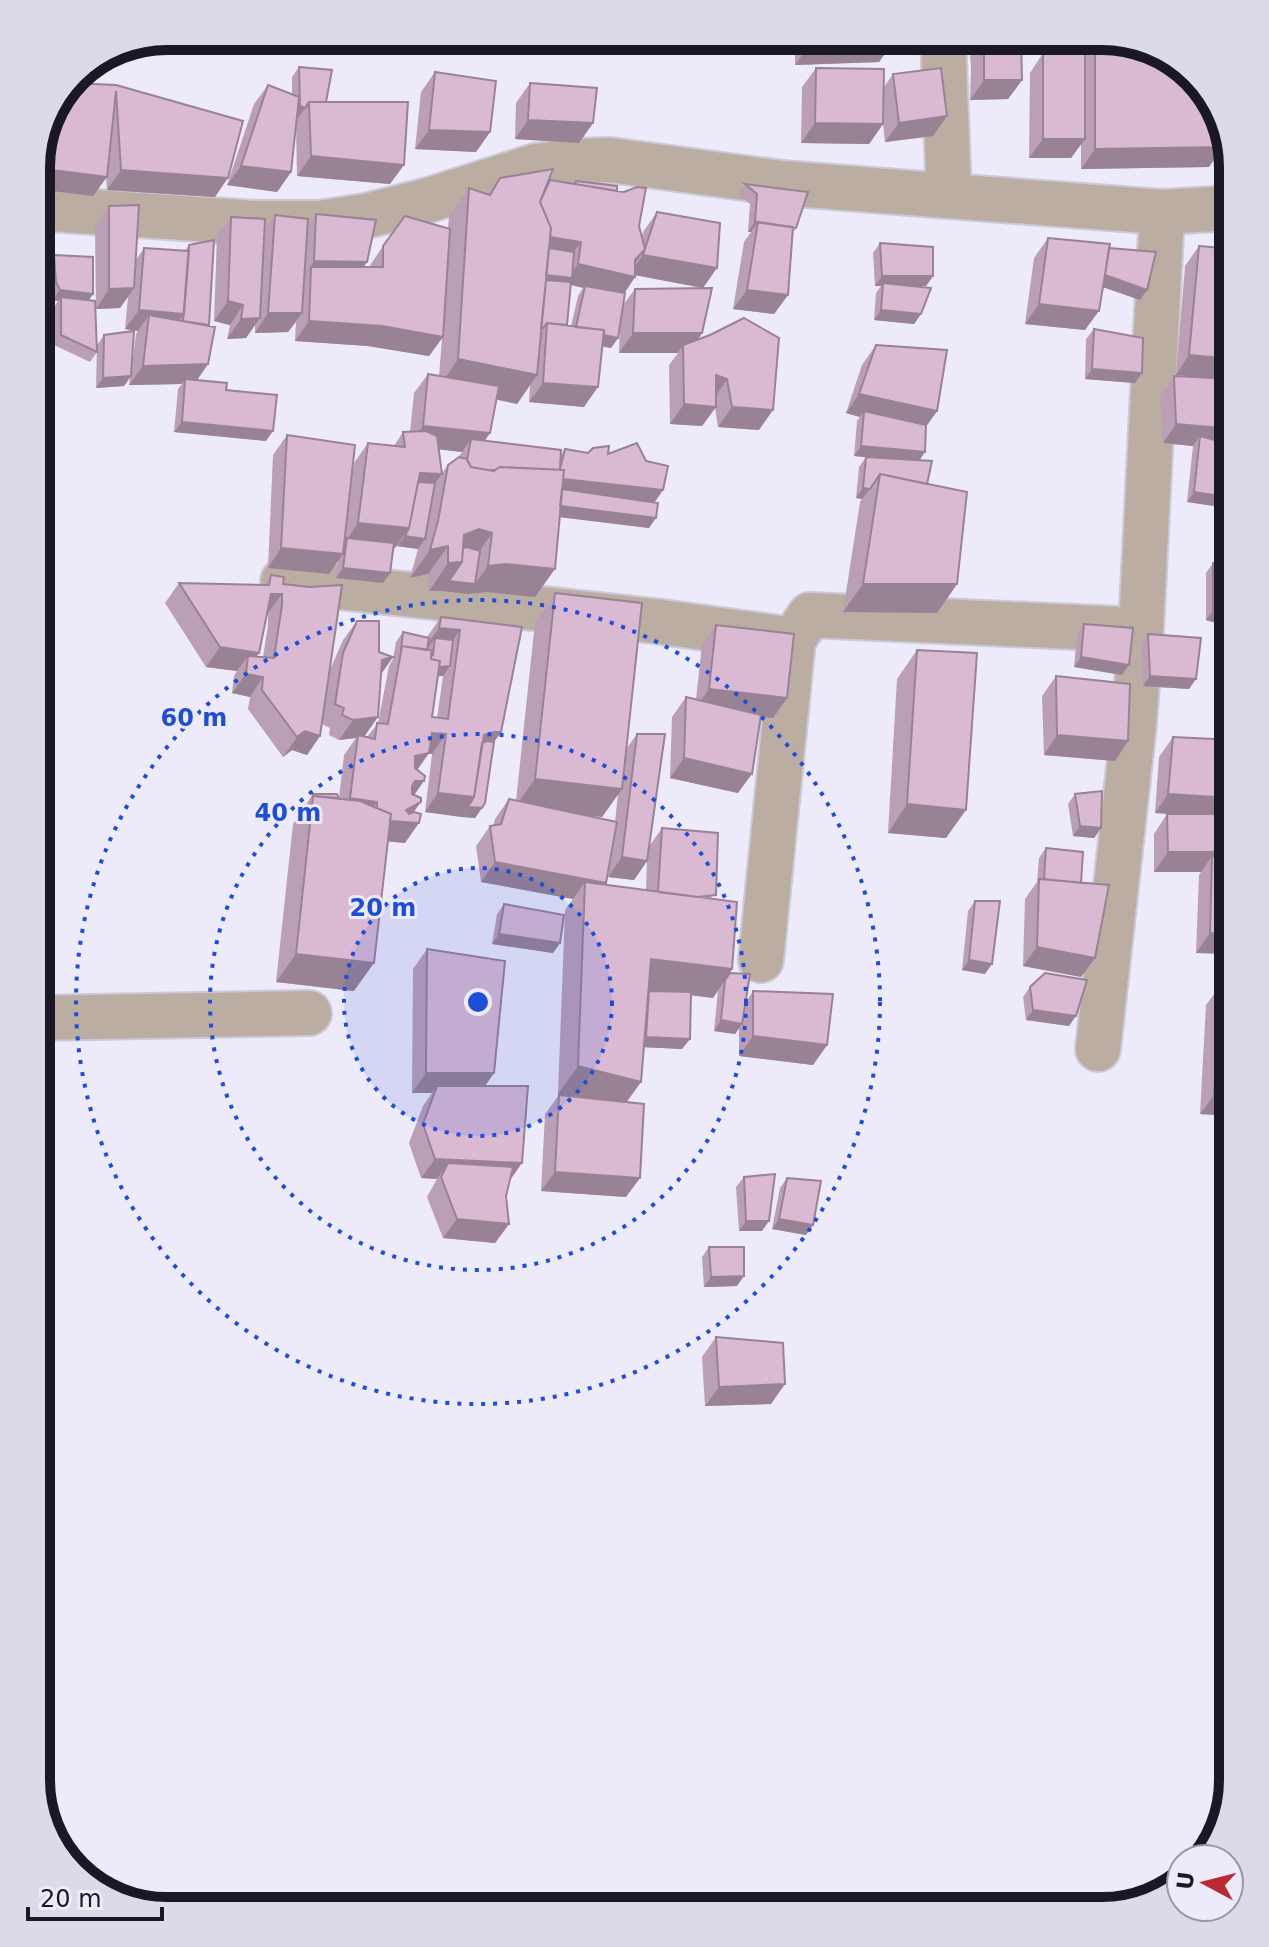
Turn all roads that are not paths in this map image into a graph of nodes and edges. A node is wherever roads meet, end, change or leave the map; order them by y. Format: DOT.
graph roads {
  1 [pos="944,50"];
  2 [pos="949,196"];
  3 [pos="50,209"];
  4 [pos="1219,209"];
  5 [pos="1162,212"];
  6 [pos="283,581"];
  7 [pos="1141,630"];
  8 [pos="793,640"];
  9 [pos="761,960"];
  10 [pos="309,1013"];
  11 [pos="50,1018"];
  12 [pos="1098,1049"];
  1 -- 2 [label="street"];
  2 -- 3 [label="street"];
  2 -- 5 [label="street"];
  4 -- 5 [label="street"];
  5 -- 7 [label="street"];
  6 -- 8 [label="street"];
  7 -- 8 [label="street"];
  7 -- 12 [label="street"];
  8 -- 9 [label="street"];
  10 -- 11 [label="street"];
}
